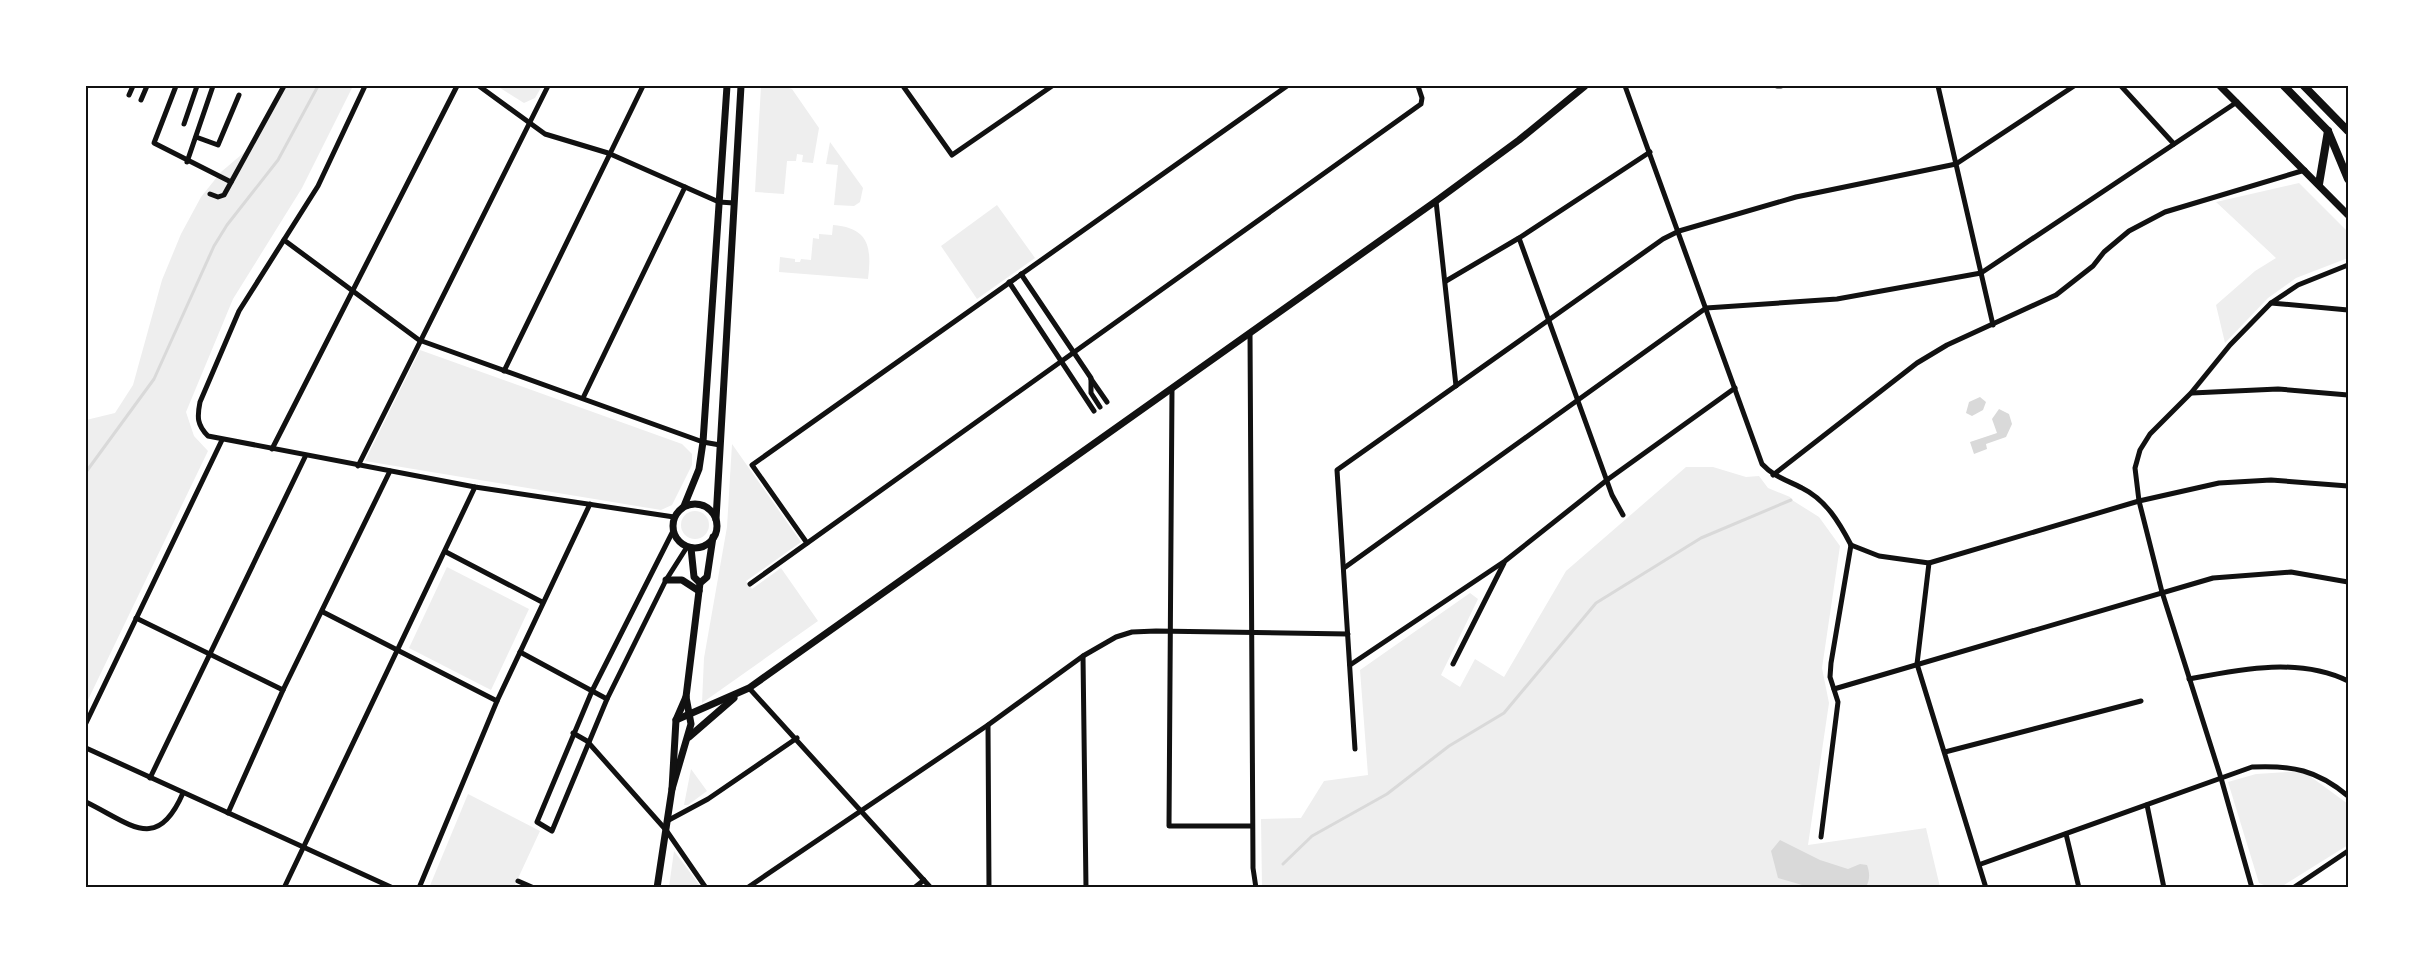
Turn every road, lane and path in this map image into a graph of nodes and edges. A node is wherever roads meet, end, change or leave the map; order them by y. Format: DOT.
graph roads {
  1 [pos="132,86"];
  2 [pos="147,86"];
  3 [pos="176,86"];
  4 [pos="197,86"];
  5 [pos="213,86"];
  6 [pos="284,86"];
  7 [pos="365,86"];
  8 [pos="457,86"];
  9 [pos="479,86"];
  10 [pos="548,86"];
  11 [pos="643,86"];
  12 [pos="727,86"];
  13 [pos="741,86"];
  14 [pos="903,86"];
  15 [pos="1052,86"];
  16 [pos="1287,86"];
  17 [pos="1418,86"];
  18 [pos="1585,86"];
  19 [pos="1625,86"];
  20 [pos="1938,86"];
  21 [pos="2074,86"];
  22 [pos="2121,86"];
  23 [pos="2220,86"];
  24 [pos="2284,86"];
  25 [pos="2304,86"];
  26 [pos="129,95"];
  27 [pos="239,95"];
  28 [pos="141,100"];
  29 [pos="2237,102"];
  30 [pos="529,123"];
  31 [pos="184,124"];
  32 [pos="2328,131"];
  33 [pos="2349,131"];
  34 [pos="196,137"];
  35 [pos="2174,144"];
  36 [pos="1650,152"];
  37 [pos="608,153"];
  38 [pos="187,162"];
  39 [pos="1956,164"];
  40 [pos="2306,170"];
  41 [pos="2349,179"];
  42 [pos="231,182"];
  43 [pos="2319,184"];
  44 [pos="685,187"];
  45 [pos="210,194"];
  46 [pos="1436,201"];
  47 [pos="719,202"];
  48 [pos="734,203"];
  49 [pos="2349,215"];
  50 [pos="1679,231"];
  51 [pos="1519,237"];
  52 [pos="284,240"];
  53 [pos="2349,265"];
  54 [pos="1981,273"];
  55 [pos="1021,274"];
  56 [pos="1446,280"];
  57 [pos="1010,282"];
  58 [pos="353,291"];
  59 [pos="2271,303"];
  60 [pos="1042,306"];
  61 [pos="1706,308"];
  62 [pos="2349,310"];
  63 [pos="1030,313"];
  64 [pos="1549,320"];
  65 [pos="1993,326"];
  66 [pos="1250,332"];
  67 [pos="419,340"];
  68 [pos="1073,352"];
  69 [pos="1062,361"];
  70 [pos="504,372"];
  71 [pos="1091,378"];
  72 [pos="1456,386"];
  73 [pos="1172,388"];
  74 [pos="1735,388"];
  75 [pos="2191,393"];
  76 [pos="2349,395"];
  77 [pos="583,398"];
  78 [pos="1578,400"];
  79 [pos="1107,402"];
  80 [pos="1100,407"];
  81 [pos="1095,411"];
  82 [pos="222,440"];
  83 [pos="703,442"];
  84 [pos="720,445"];
  85 [pos="272,449"];
  86 [pos="305,457"];
  87 [pos="358,466"];
  88 [pos="390,471"];
  89 [pos="1773,475"];
  90 [pos="1607,480"];
  91 [pos="2349,486"];
  92 [pos="475,487"];
  93 [pos="2139,501"];
  94 [pos="590,504"];
  95 [pos="684,506"];
  96 [pos="1623,515"];
  97 [pos="674,517"];
  98 [pos="716,519"];
  99 [pos="673,531"];
  100 [pos="714,537"];
  101 [pos="807,543"];
  102 [pos="1851,545"];
  103 [pos="689,547"];
  104 [pos="446,552"];
  105 [pos="1505,561"];
  106 [pos="1929,563"];
  107 [pos="1344,568"];
  108 [pos="666,580"];
  109 [pos="2349,582"];
  110 [pos="750,584"];
  111 [pos="700,587"];
  112 [pos="2162,592"];
  113 [pos="542,602"];
  114 [pos="323,612"];
  115 [pos="136,618"];
  116 [pos="1170,632"];
  117 [pos="1348,634"];
  118 [pos="1251,635"];
  119 [pos="397,650"];
  120 [pos="520,652"];
  121 [pos="209,654"];
  122 [pos="1083,656"];
  123 [pos="1453,664"];
  124 [pos="1917,664"];
  125 [pos="1350,665"];
  126 [pos="2189,679"];
  127 [pos="2349,681"];
  128 [pos="748,688"];
  129 [pos="1834,689"];
  130 [pos="283,690"];
  131 [pos="592,691"];
  132 [pos="740,693"];
  133 [pos="686,697"];
  134 [pos="607,699"];
  135 [pos="497,701"];
  136 [pos="2141,701"];
  137 [pos="689,715"];
  138 [pos="676,720"];
  139 [pos="86,723"];
  140 [pos="988,724"];
  141 [pos="674,732"];
  142 [pos="573,734"];
  143 [pos="689,737"];
  144 [pos="797,738"];
  145 [pos="587,741"];
  146 [pos="86,748"];
  147 [pos="1355,749"];
  148 [pos="1945,752"];
  149 [pos="150,778"];
  150 [pos="2221,778"];
  151 [pos="672,789"];
  152 [pos="183,793"];
  153 [pos="2349,796"];
  154 [pos="86,802"];
  155 [pos="2146,805"];
  156 [pos="861,809"];
  157 [pos="228,813"];
  158 [pos="667,821"];
  159 [pos="1252,826"];
  160 [pos="666,830"];
  161 [pos="2066,834"];
  162 [pos="1821,837"];
  163 [pos="302,848"];
  164 [pos="2349,852"];
  165 [pos="1981,864"];
  166 [pos="924,880"];
  167 [pos="518,881"];
  168 [pos="284,888"];
  169 [pos="393,888"];
  170 [pos="419,888"];
  171 [pos="534,888"];
  172 [pos="657,888"];
  173 [pos="706,888"];
  174 [pos="747,888"];
  175 [pos="914,888"];
  176 [pos="931,888"];
  177 [pos="989,888"];
  178 [pos="1086,888"];
  179 [pos="1256,888"];
  180 [pos="1986,888"];
  181 [pos="2079,888"];
  182 [pos="2164,888"];
  183 [pos="2252,888"];
  184 [pos="2293,888"];
  1 -- 26 [label="street"];
  2 -- 28 [label="street"];
  3 -- 38 [label="street"];
  4 -- 31 [label="street"];
  5 -- 34 [label="street"];
  6 -- 42 [label="street"];
  7 -- 52 [label="street"];
  8 -- 58 [label="street"];
  9 -- 30 [label="street"];
  10 -- 30 [label="street"];
  11 -- 37 [label="street"];
  12 -- 47 [label="street"];
  13 -- 48 [label="street"];
  14 -- 15 [label="street"];
  16 -- 55 [label="street"];
  17 -- 68 [label="street"];
  18 -- 46 [label="street"];
  19 -- 36 [label="street"];
  20 -- 39 [label="street"];
  21 -- 39 [label="street"];
  22 -- 35 [label="street"];
  23 -- 29 [label="street"];
  24 -- 32 [label="main road"];
  25 -- 33 [label="main road"];
  27 -- 34 [label="street"];
  29 -- 35 [label="street"];
  29 -- 40 [label="street"];
  30 -- 37 [label="street"];
  30 -- 67 [label="street"];
  32 -- 41 [label="main road"];
  32 -- 43 [label="main road"];
  34 -- 38 [label="street"];
  35 -- 54 [label="street"];
  36 -- 50 [label="street"];
  36 -- 51 [label="street"];
  37 -- 44 [label="street"];
  37 -- 70 [label="street"];
  38 -- 42 [label="street"];
  39 -- 50 [label="street"];
  39 -- 54 [label="street"];
  40 -- 43 [label="street"];
  40 -- 65 [label="street"];
  42 -- 45 [label="street"];
  43 -- 49 [label="street"];
  44 -- 47 [label="street"];
  44 -- 77 [label="street"];
  46 -- 56 [label="street"];
  46 -- 66 [label="street"];
  47 -- 48 [label="street"];
  47 -- 83 [label="street"];
  48 -- 84 [label="street"];
  50 -- 61 [label="street"];
  50 -- 64 [label="street"];
  51 -- 56 [label="street"];
  51 -- 64 [label="street"];
  52 -- 58 [label="street"];
  52 -- 82 [label="street"];
  53 -- 59 [label="street"];
  54 -- 61 [label="street"];
  54 -- 65 [label="street"];
  55 -- 57 [label="street"];
  55 -- 60 [label="street"];
  56 -- 72 [label="street"];
  57 -- 63 [label="street"];
  57 -- 101 [label="street"];
  58 -- 67 [label="street"];
  58 -- 85 [label="street"];
  59 -- 62 [label="street"];
  59 -- 75 [label="street"];
  60 -- 63 [label="street"];
  60 -- 68 [label="street"];
  61 -- 74 [label="street"];
  61 -- 78 [label="street"];
  63 -- 69 [label="street"];
  64 -- 72 [label="street"];
  64 -- 78 [label="street"];
  65 -- 89 [label="street"];
  66 -- 73 [label="street"];
  66 -- 118 [label="street"];
  67 -- 70 [label="street"];
  67 -- 87 [label="street"];
  68 -- 69 [label="street"];
  68 -- 71 [label="street"];
  69 -- 81 [label="street"];
  69 -- 101 [label="street"];
  70 -- 77 [label="street"];
  71 -- 79 [label="street"];
  71 -- 80 [label="street"];
  72 -- 107 [label="street"];
  73 -- 116 [label="street"];
  73 -- 128 [label="street"];
  74 -- 89 [label="street"];
  74 -- 90 [label="street"];
  75 -- 76 [label="street"];
  75 -- 93 [label="street"];
  77 -- 83 [label="street"];
  78 -- 90 [label="street"];
  78 -- 107 [label="street"];
  82 -- 85 [label="street"];
  82 -- 115 [label="street"];
  83 -- 84 [label="street"];
  83 -- 95 [label="street"];
  84 -- 98 [label="street"];
  85 -- 86 [label="street"];
  86 -- 87 [label="street"];
  86 -- 121 [label="street"];
  87 -- 88 [label="street"];
  88 -- 92 [label="street"];
  88 -- 114 [label="street"];
  89 -- 102 [label="street"];
  90 -- 96 [label="street"];
  90 -- 105 [label="street"];
  91 -- 93 [label="street"];
  92 -- 94 [label="street"];
  92 -- 104 [label="street"];
  93 -- 106 [label="street"];
  93 -- 112 [label="street"];
  94 -- 97 [label="street"];
  94 -- 113 [label="street"];
  95 -- 97 [label="street"];
  95 -- 98 [label="street"];
  97 -- 99 [label="street"];
  98 -- 100 [label="street"];
  99 -- 103 [label="street"];
  99 -- 131 [label="street"];
  100 -- 103 [label="street"];
  100 -- 111 [label="street"];
  101 -- 110 [label="street"];
  102 -- 106 [label="street"];
  102 -- 129 [label="street"];
  103 -- 108 [label="street"];
  103 -- 111 [label="street"];
  104 -- 113 [label="street"];
  104 -- 119 [label="street"];
  105 -- 123 [label="street"];
  105 -- 125 [label="street"];
  106 -- 124 [label="street"];
  107 -- 117 [label="street"];
  108 -- 111 [label="street"];
  108 -- 134 [label="street"];
  109 -- 112 [label="street"];
  111 -- 133 [label="street"];
  112 -- 124 [label="street"];
  112 -- 126 [label="street"];
  113 -- 120 [label="street"];
  114 -- 119 [label="street"];
  114 -- 130 [label="street"];
  115 -- 121 [label="street"];
  115 -- 139 [label="street"];
  116 -- 118 [label="street"];
  116 -- 122 [label="street"];
  116 -- 159 [label="street"];
  117 -- 118 [label="street"];
  117 -- 125 [label="street"];
  118 -- 159 [label="street"];
  119 -- 135 [label="street"];
  119 -- 163 [label="street"];
  120 -- 131 [label="street"];
  120 -- 135 [label="street"];
  121 -- 130 [label="street"];
  121 -- 149 [label="street"];
  122 -- 140 [label="street"];
  122 -- 178 [label="street"];
  124 -- 129 [label="street"];
  124 -- 148 [label="street"];
  125 -- 147 [label="street"];
  126 -- 127 [label="street"];
  126 -- 150 [label="street"];
  128 -- 132 [label="street"];
  128 -- 144 [label="street"];
  129 -- 162 [label="street"];
  130 -- 157 [label="street"];
  131 -- 134 [label="street"];
  131 -- 142 [label="street"];
  132 -- 137 [label="street"];
  132 -- 143 [label="street"];
  133 -- 137 [label="street"];
  133 -- 138 [label="street"];
  134 -- 145 [label="street"];
  135 -- 170 [label="street"];
  136 -- 148 [label="street"];
  137 -- 138 [label="street"];
  137 -- 143 [label="street"];
  138 -- 141 [label="street"];
  140 -- 156 [label="street"];
  140 -- 177 [label="street"];
  141 -- 143 [label="street"];
  141 -- 151 [label="street"];
  142 -- 145 [label="street"];
  142 -- 145 [label="street"];
  143 -- 151 [label="street"];
  144 -- 156 [label="street"];
  144 -- 158 [label="street"];
  145 -- 160 [label="street"];
  146 -- 149 [label="street"];
  148 -- 165 [label="street"];
  149 -- 152 [label="street"];
  150 -- 153 [label="street"];
  150 -- 155 [label="street"];
  150 -- 183 [label="street"];
  151 -- 158 [label="street"];
  152 -- 154 [label="street"];
  152 -- 157 [label="street"];
  155 -- 161 [label="street"];
  155 -- 182 [label="street"];
  156 -- 166 [label="street"];
  156 -- 174 [label="street"];
  157 -- 163 [label="street"];
  158 -- 160 [label="street"];
  159 -- 179 [label="street"];
  160 -- 172 [label="street"];
  160 -- 173 [label="street"];
  161 -- 165 [label="street"];
  161 -- 181 [label="street"];
  163 -- 168 [label="street"];
  163 -- 169 [label="street"];
  164 -- 184 [label="street"];
  165 -- 180 [label="street"];
  166 -- 175 [label="street"];
  166 -- 176 [label="street"];
  167 -- 171 [label="street"];
}
